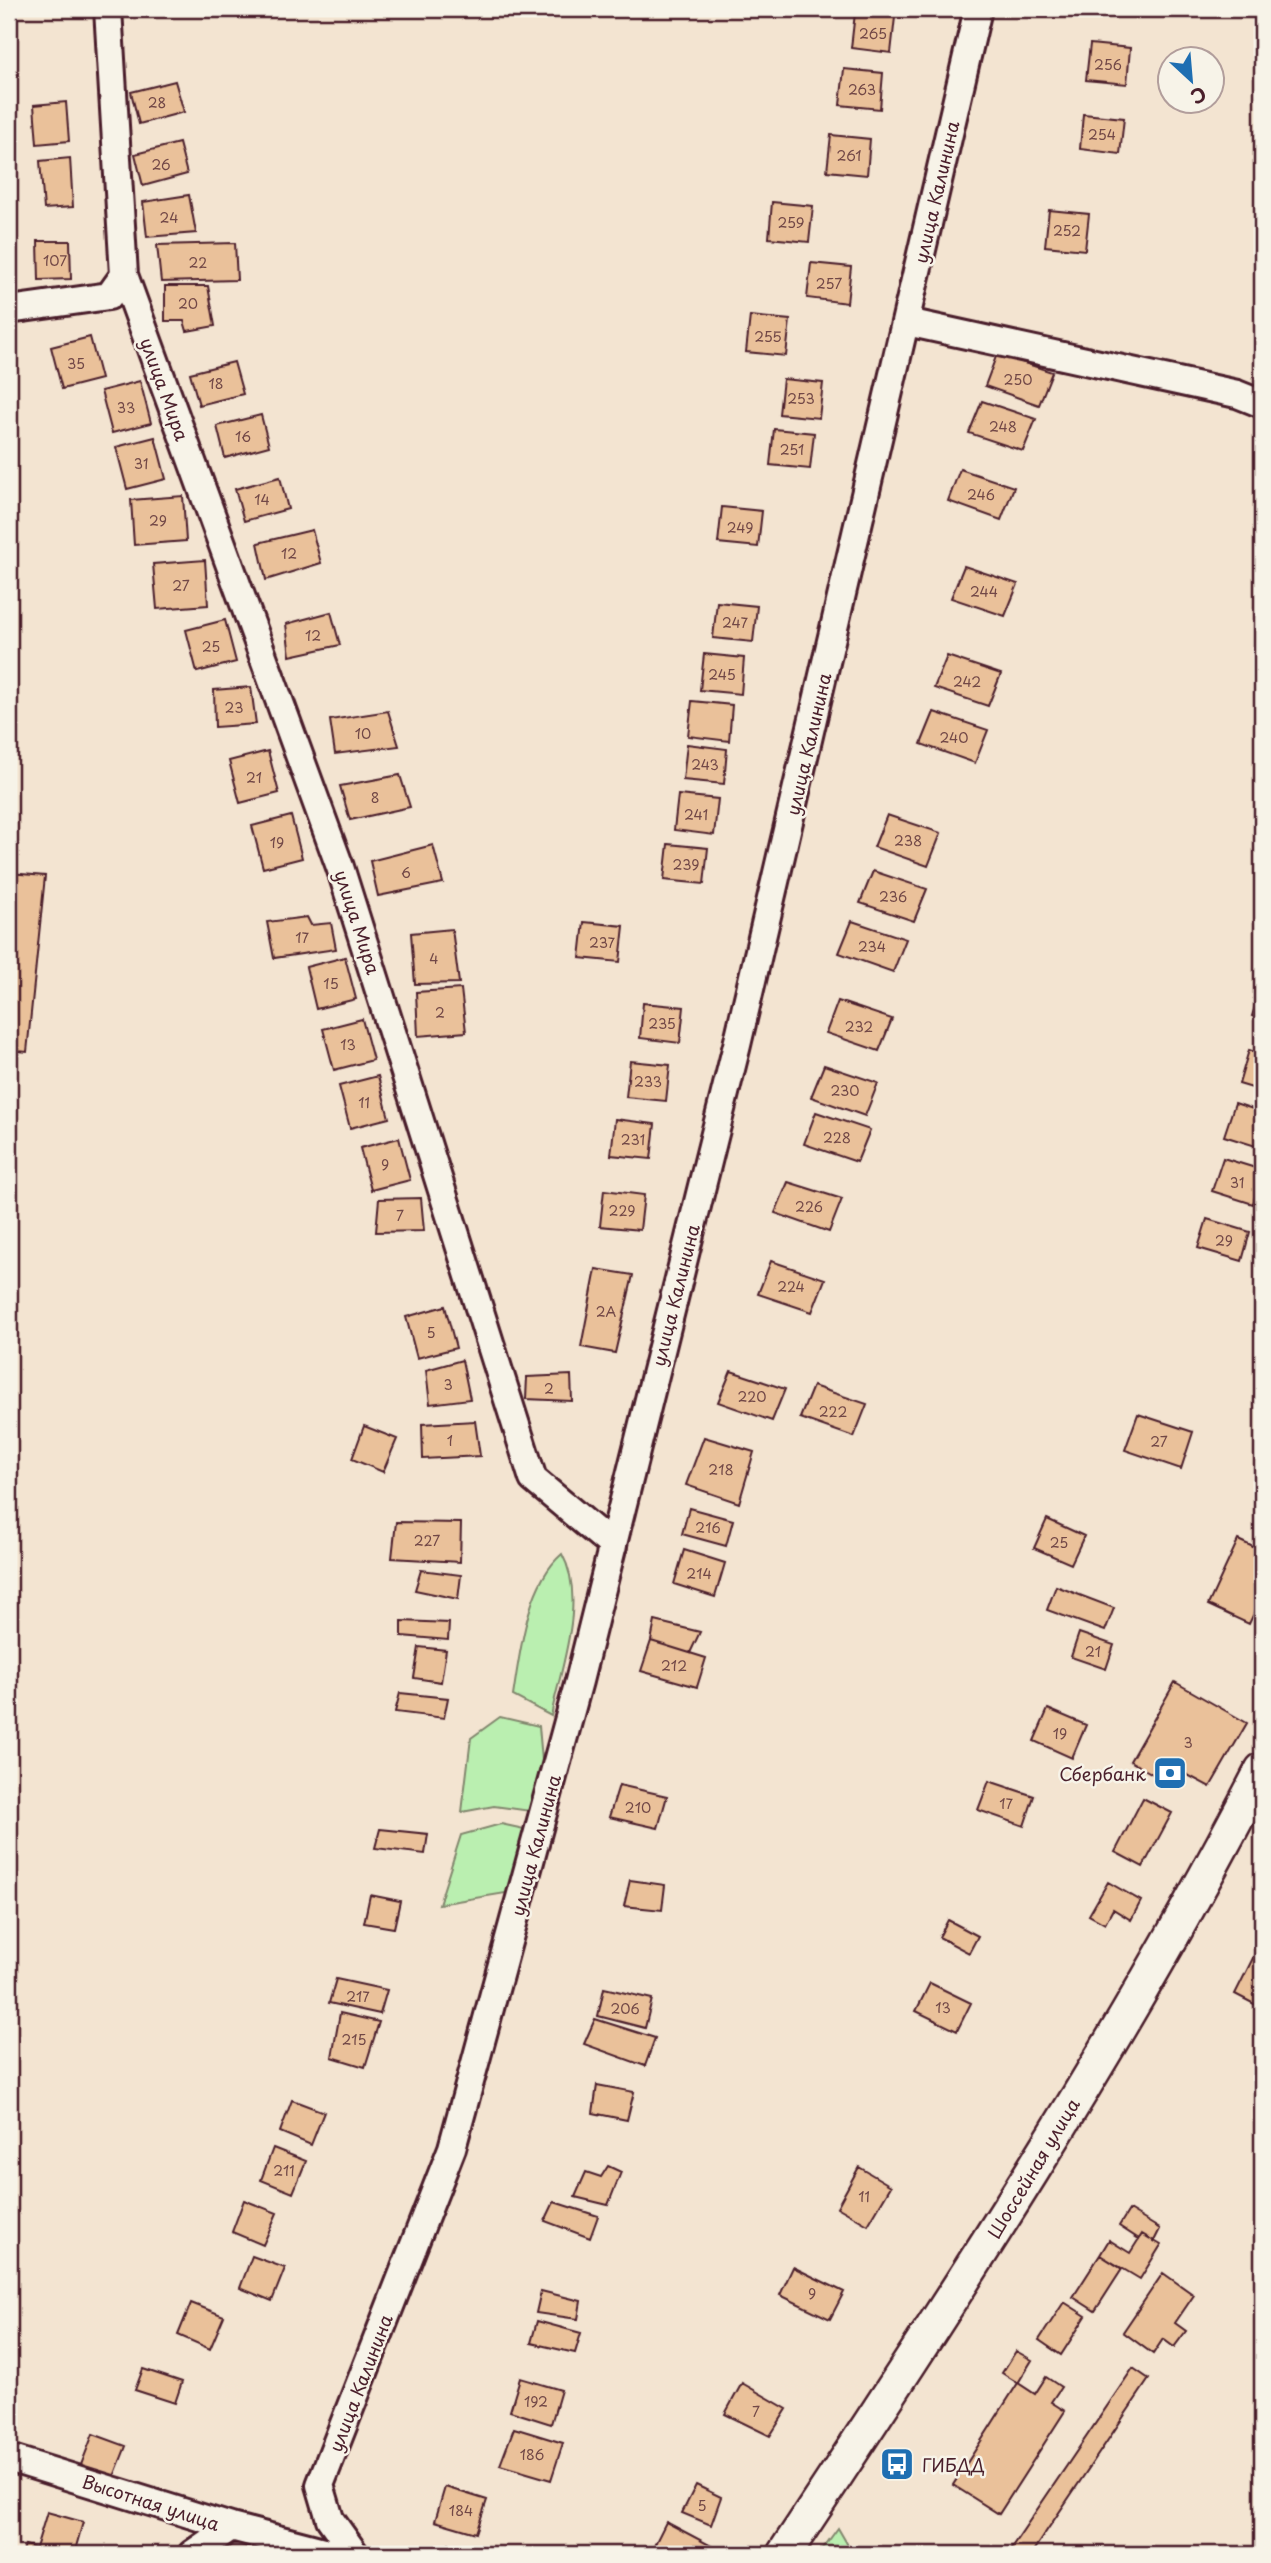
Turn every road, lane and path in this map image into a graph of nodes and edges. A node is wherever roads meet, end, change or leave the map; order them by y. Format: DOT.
graph roads {
  1 [pos="108,9"];
  2 [pos="978,9"];
  3 [pos="124,275"];
  4 [pos="9,310"];
  5 [pos="907,322"];
  6 [pos="1262,404"];
  7 [pos="613,1546"];
  8 [pos="1262,1770"];
  9 [pos="9,2458"];
  10 [pos="231,2527"];
  11 [pos="192,2554"];
  12 [pos="335,2554"];
  13 [pos="355,2554"];
  14 [pos="784,2554"];
  1 -- 3 [label="street, улица Мира"];
  2 -- 5 [label="street, улица Калинина"];
  3 -- 4 [label="street"];
  3 -- 7 [label="street, улица Мира"];
  5 -- 6 [label="street"];
  5 -- 7 [label="street, улица Калинина"];
  7 -- 13 [label="street, улица Калинина"];
  8 -- 14 [label="street, Шоссейная улица"];
  9 -- 10 [label="street, Высотная улица"];
  10 -- 11 [label="street"];
  10 -- 12 [label="street, Высотная улица"];
}
